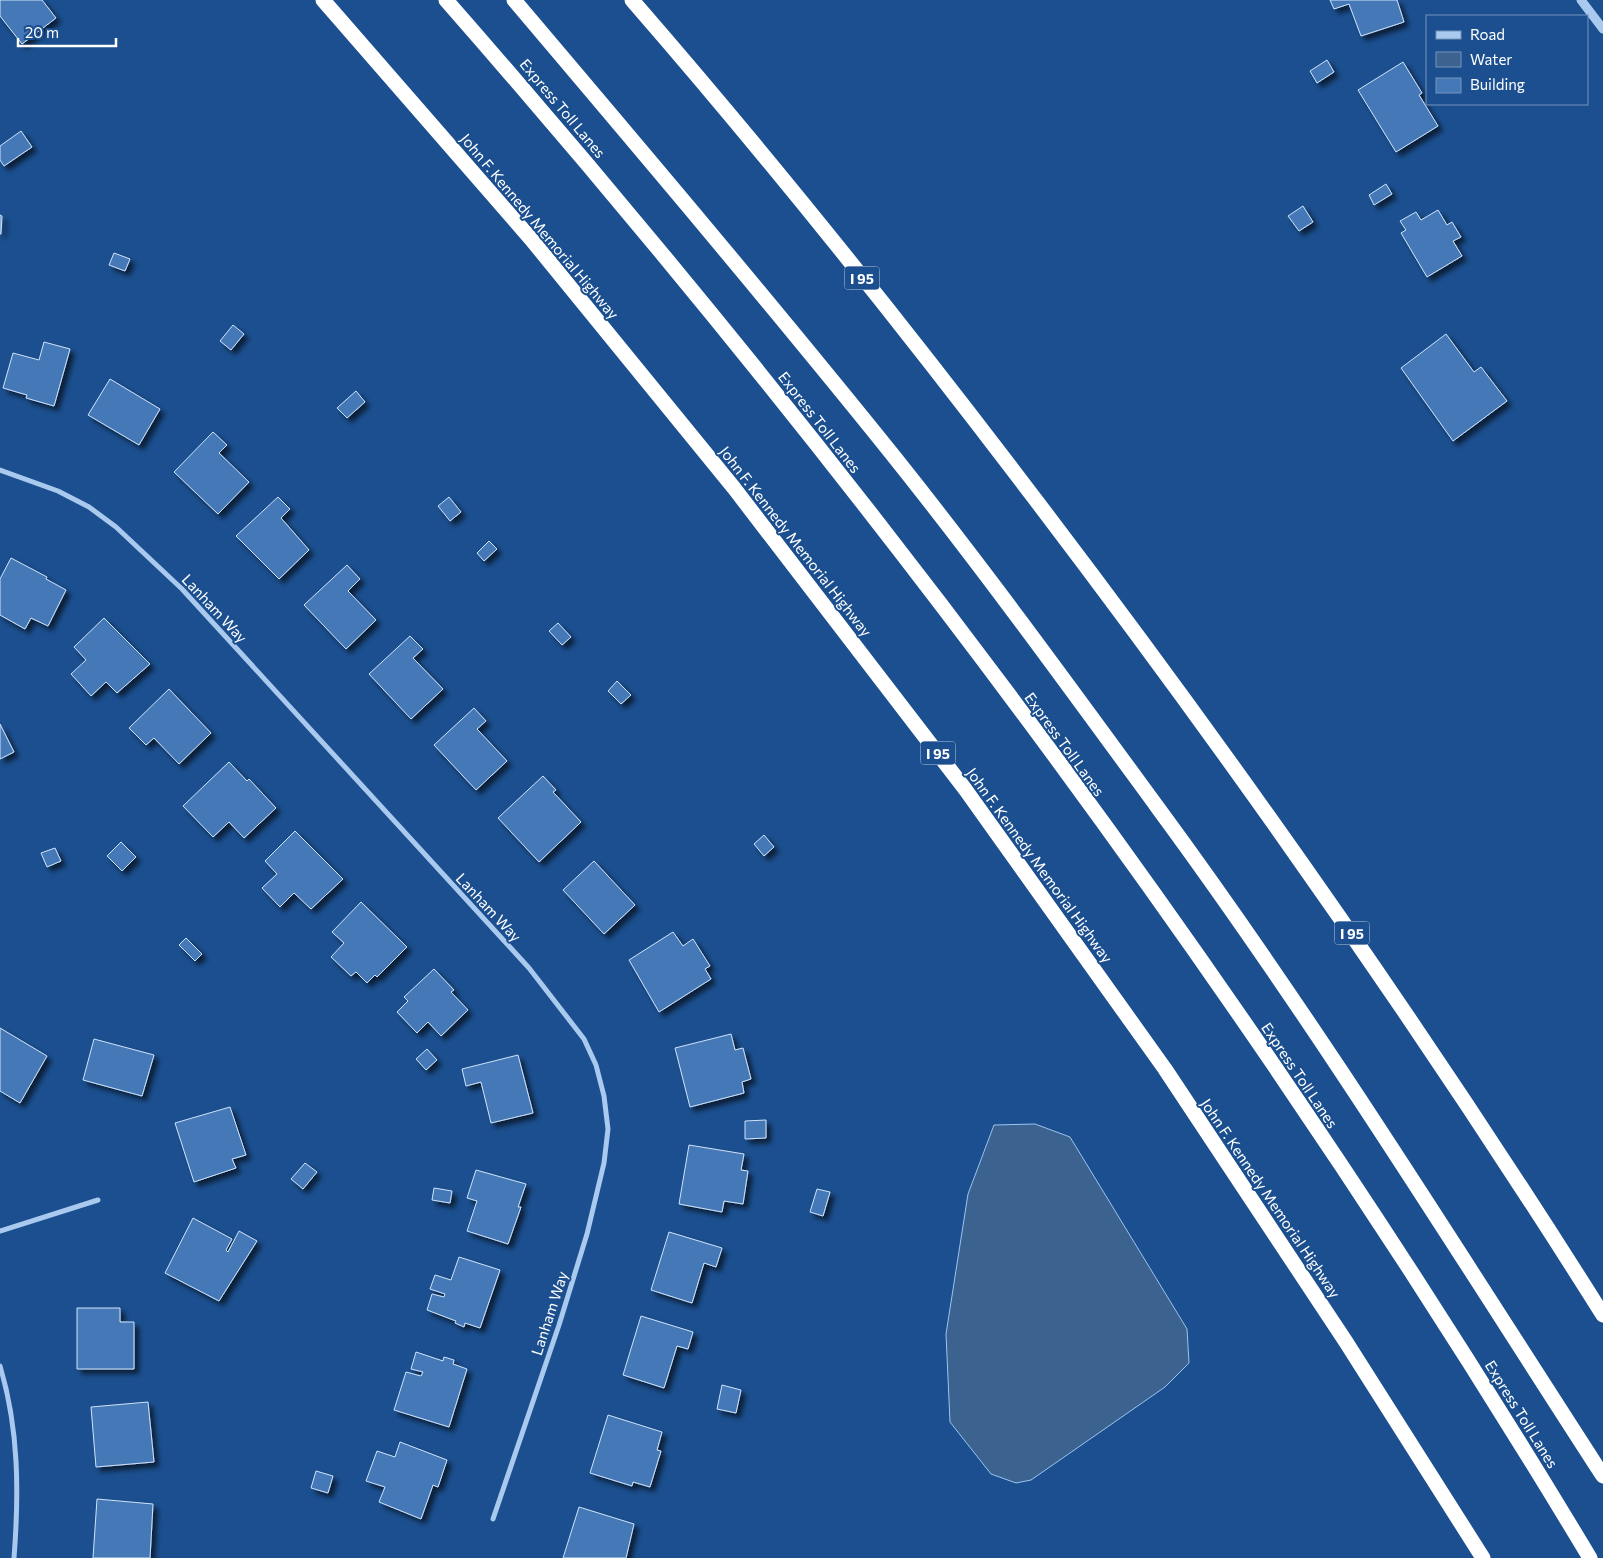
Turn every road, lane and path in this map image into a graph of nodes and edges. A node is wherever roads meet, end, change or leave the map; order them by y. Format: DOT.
graph roads {
  1 [pos="323,0"];
  2 [pos="446,0"];
  3 [pos="514,0"];
  4 [pos="632,0"];
  5 [pos="1581,0"];
  6 [pos="1603,29"];
  7 [pos="0,470"];
  8 [pos="98,1200"];
  9 [pos="0,1231"];
  10 [pos="1603,1315"];
  11 [pos="0,1366"];
  12 [pos="1603,1476"];
  13 [pos="493,1518"];
  14 [pos="14,1558"];
  15 [pos="1483,1558"];
  16 [pos="1590,1558"];
  1 -- 15 [label="highway, John F. Kennedy Memorial Highway / I 95"];
  2 -- 16 [label="highway, Express Toll Lanes"];
  3 -- 12 [label="highway"];
  4 -- 10 [label="highway, I 95"];
  5 -- 6 [label="street"];
  7 -- 13 [label="street, Lanham Way"];
  8 -- 9 [label="street"];
  11 -- 14 [label="street"];
}
